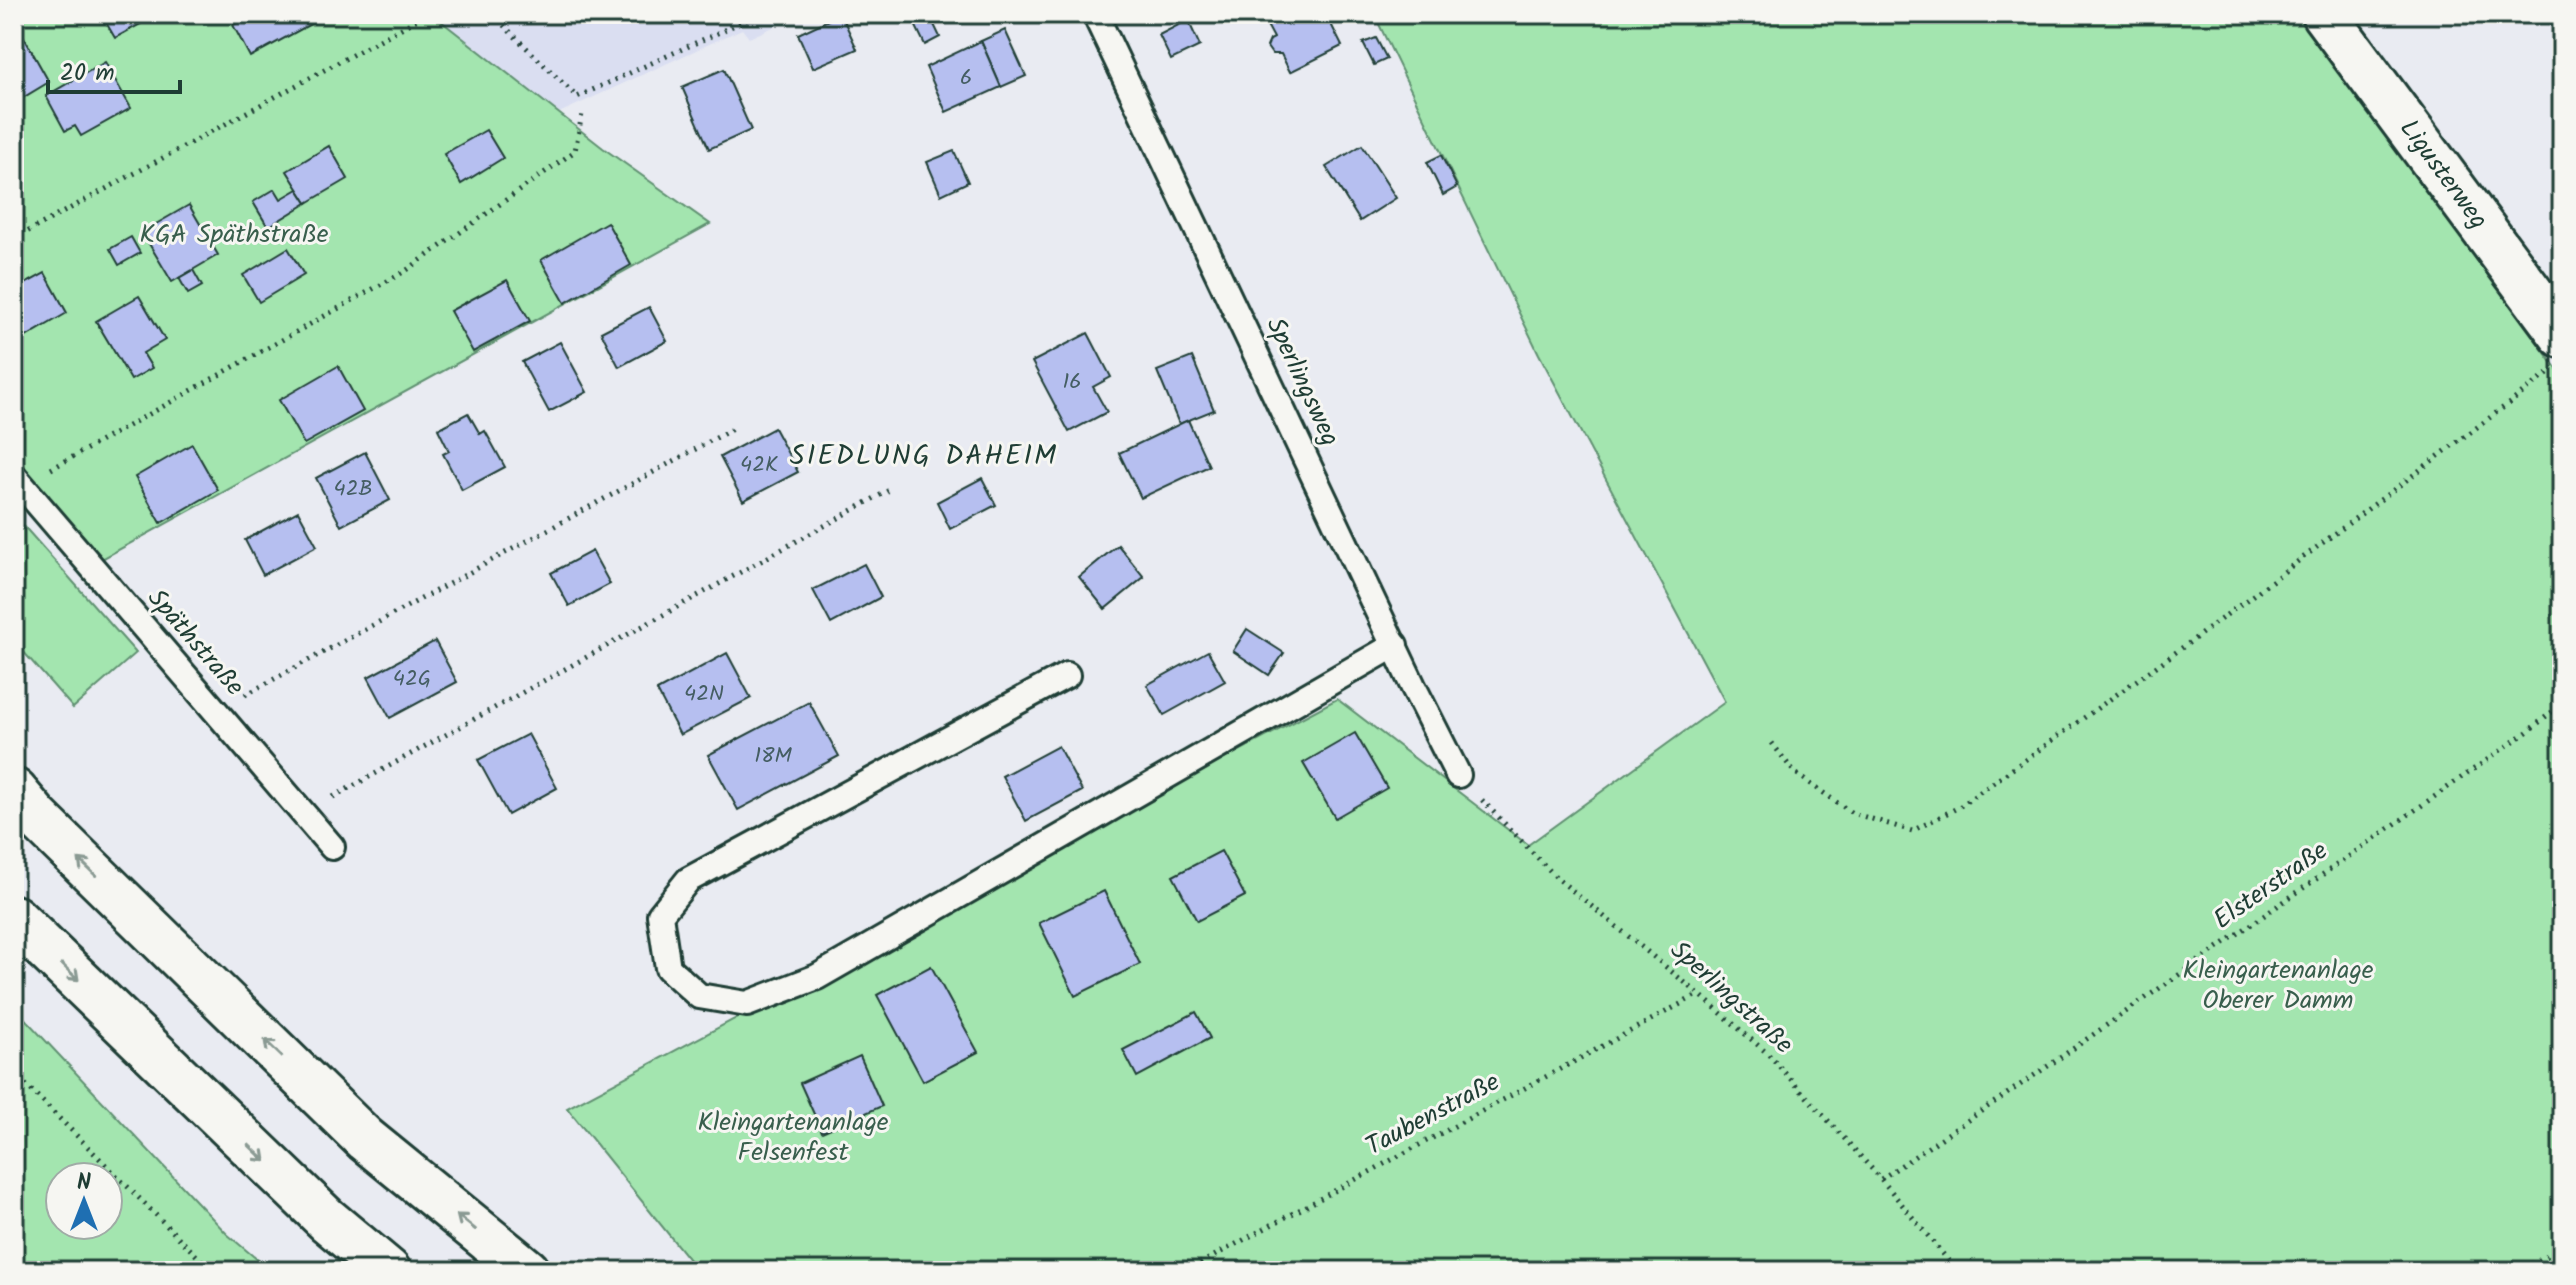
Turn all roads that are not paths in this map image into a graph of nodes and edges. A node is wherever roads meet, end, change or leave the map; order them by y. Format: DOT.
graph roads {
  1 [pos="1095,14"];
  2 [pos="2324,14"];
  3 [pos="2556,354"];
  4 [pos="18,481"];
  5 [pos="1395,645"];
  6 [pos="1067,675"];
  7 [pos="1458,775"];
  8 [pos="14,791"];
  9 [pos="332,847"];
  10 [pos="14,918"];
  11 [pos="388,1271"];
  12 [pos="527,1271"];
  1 -- 5 [label="lane, Sperlingsweg"];
  2 -- 3 [label="main road, Ligusterweg"];
  4 -- 9 [label="lane, Späthstraße"];
  5 -- 6 [label="lane"];
  5 -- 7 [label="lane, Sperlingsweg"];
  12 -- 8 [label="main road, one-way"];
  10 -- 11 [label="main road, one-way"];
}
